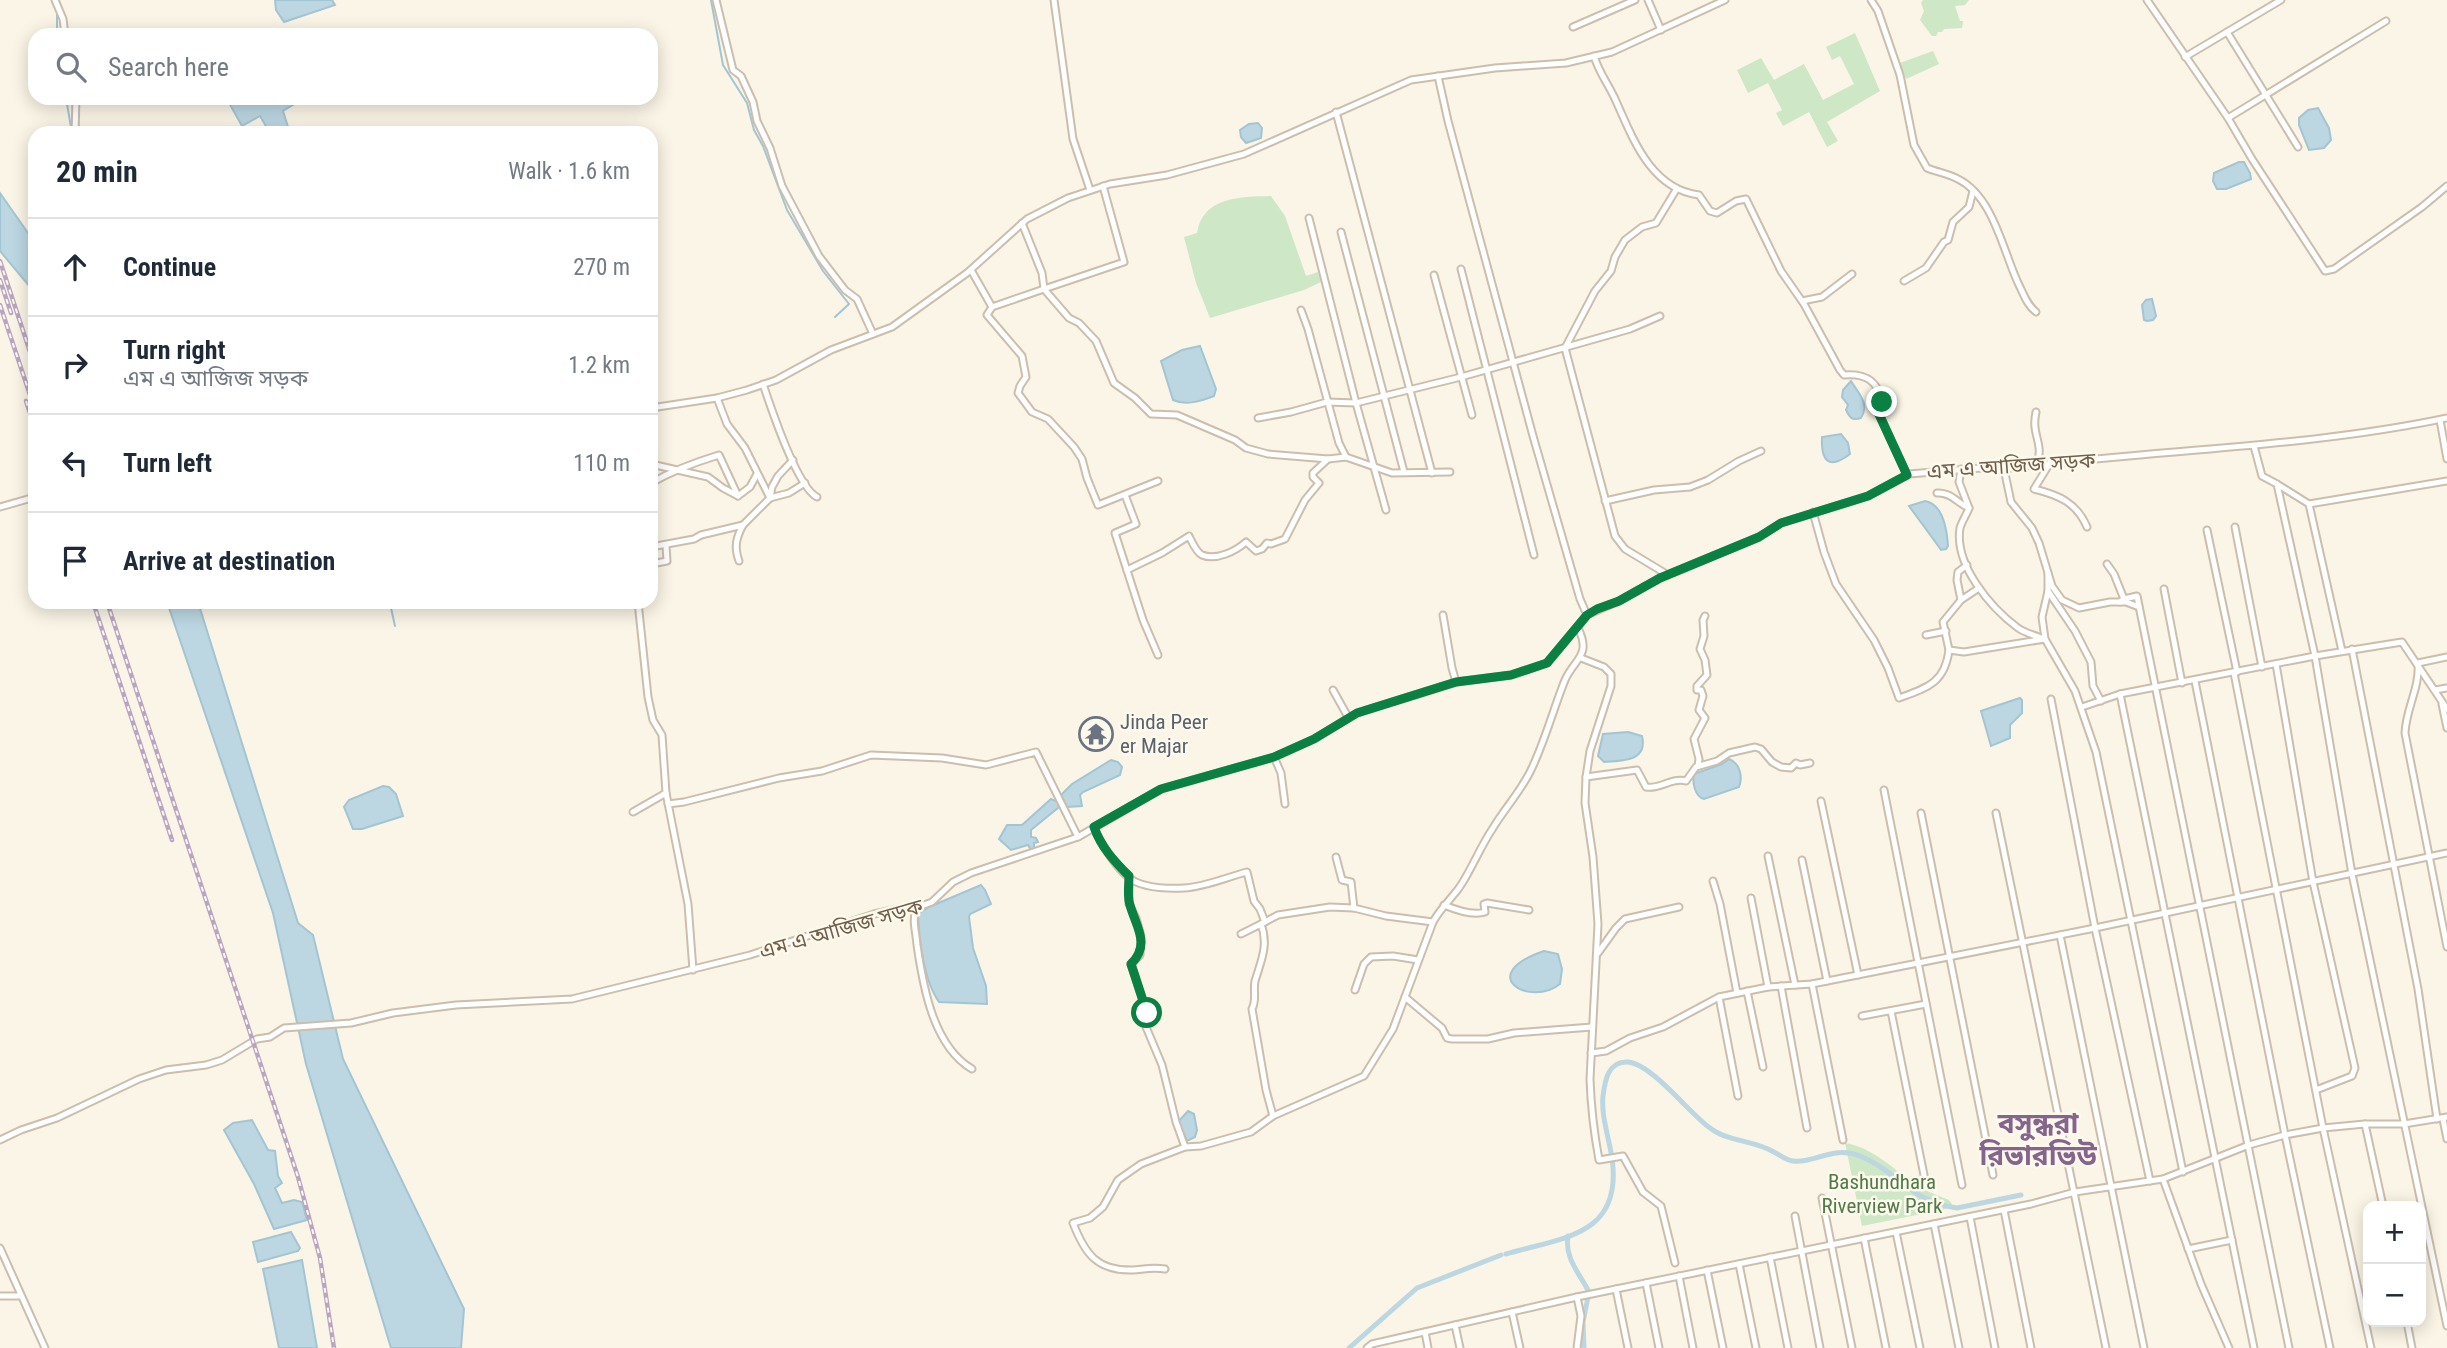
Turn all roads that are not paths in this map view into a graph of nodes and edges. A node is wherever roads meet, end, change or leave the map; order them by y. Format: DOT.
graph roads {
  1 [pos="55,0"];
  2 [pos="716,0"];
  3 [pos="1054,0"];
  4 [pos="1635,0"];
  5 [pos="1648,0"];
  6 [pos="1725,0"];
  7 [pos="1871,0"];
  8 [pos="2147,0"];
  9 [pos="2280,0"];
  10 [pos="2386,21"];
  11 [pos="1573,27"];
  12 [pos="64,28"];
  13 [pos="1661,30"];
  14 [pos="2227,32"];
  15 [pos="1594,56"];
  16 [pos="2185,57"];
  17 [pos="1438,76"];
  18 [pos="2268,95"];
  19 [pos="76,105"];
  20 [pos="1336,113"];
  21 [pos="2228,118"];
  22 [pos="75,126"];
  23 [pos="2298,147"];
  24 [pos="1103,186"];
  25 [pos="2447,186"];
  26 [pos="1090,190"];
  27 [pos="1676,190"];
  28 [pos="1973,191"];
  29 [pos="1309,218"];
  30 [pos="1022,223"];
  31 [pos="1341,232"];
  32 [pos="971,270"];
  33 [pos="1461,270"];
  34 [pos="1852,274"];
  35 [pos="1434,275"];
  36 [pos="1904,281"];
  37 [pos="1044,289"];
  38 [pos="1802,301"];
  39 [pos="992,307"];
  40 [pos="1301,310"];
  41 [pos="2036,312"];
  42 [pos="1660,316"];
  43 [pos="873,334"];
  44 [pos="1565,348"];
  45 [pos="1513,361"];
  46 [pos="1487,369"];
  47 [pos="1461,377"];
  48 [pos="763,384"];
  49 [pos="1409,388"];
  50 [pos="1383,396"];
  51 [pos="717,398"];
  52 [pos="1327,402"];
  53 [pos="1356,403"];
  54 [pos="658,407"];
  55 [pos="2036,412"];
  56 [pos="1472,415"];
  57 [pos="1258,418"];
  58 [pos="2444,419"];
  59 [pos="2254,446"];
  60 [pos="1761,451"];
  61 [pos="1346,457"];
  62 [pos="1328,459"];
  63 [pos="2447,459"];
  64 [pos="793,460"];
  65 [pos="2038,461"];
  66 [pos="2050,463"];
  67 [pos="658,466"];
  68 [pos="1375,468"];
  69 [pos="2004,469"];
  70 [pos="1961,470"];
  71 [pos="679,471"];
  72 [pos="1404,472"];
  73 [pos="1450,472"];
  74 [pos="1432,473"];
  75 [pos="757,474"];
  76 [pos="1907,475"];
  77 [pos="658,480"];
  78 [pos="1158,481"];
  79 [pos="2447,481"];
  80 [pos="805,483"];
  81 [pos="2277,484"];
  82 [pos="1937,493"];
  83 [pos="1125,495"];
  84 [pos="738,496"];
  85 [pos="817,497"];
  86 [pos="771,498"];
  87 [pos="28,499"];
  88 [pos="1605,501"];
  89 [pos="2309,504"];
  90 [pos="0,507"];
  91 [pos="1969,508"];
  92 [pos="1386,510"];
  93 [pos="1813,512"];
  94 [pos="743,525"];
  95 [pos="2087,527"];
  96 [pos="2235,527"];
  97 [pos="2207,530"];
  98 [pos="666,546"];
  99 [pos="658,547"];
  100 [pos="1534,555"];
  101 [pos="739,561"];
  102 [pos="658,563"];
  103 [pos="2107,564"];
  104 [pos="1967,565"];
  105 [pos="1127,570"];
  106 [pos="2048,573"];
  107 [pos="1668,575"];
  108 [pos="1979,588"];
  109 [pos="2164,589"];
  110 [pos="2048,591"];
  111 [pos="1961,600"];
  112 [pos="2122,600"];
  113 [pos="639,609"];
  114 [pos="1443,615"];
  115 [pos="1587,615"];
  116 [pos="1705,616"];
  117 [pos="1578,628"];
  118 [pos="1946,631"];
  119 [pos="1926,635"];
  120 [pos="2045,639"];
  121 [pos="2352,649"];
  122 [pos="1949,650"];
  123 [pos="2342,651"];
  124 [pos="1158,655"];
  125 [pos="2315,656"];
  126 [pos="1581,657"];
  127 [pos="2447,657"];
  128 [pos="2418,663"];
  129 [pos="2276,664"];
  130 [pos="2262,667"];
  131 [pos="2236,672"];
  132 [pos="2195,681"];
  133 [pos="1456,682"];
  134 [pos="2182,683"];
  135 [pos="2155,687"];
  136 [pos="2447,688"];
  137 [pos="1334,690"];
  138 [pos="2435,690"];
  139 [pos="2120,694"];
  140 [pos="2051,699"];
  141 [pos="2101,701"];
  142 [pos="2442,701"];
  143 [pos="2082,707"];
  144 [pos="2447,709"];
  145 [pos="1348,717"];
  146 [pos="2447,729"];
  147 [pos="1274,757"];
  148 [pos="1811,763"];
  149 [pos="1698,766"];
  150 [pos="1586,776"];
  151 [pos="1884,790"];
  152 [pos="666,793"];
  153 [pos="1821,801"];
  154 [pos="668,804"];
  155 [pos="1285,804"];
  156 [pos="633,812"];
  157 [pos="1921,813"];
  158 [pos="1996,813"];
  159 [pos="1094,827"];
  160 [pos="1078,837"];
  161 [pos="2447,853"];
  162 [pos="1768,856"];
  163 [pos="1336,857"];
  164 [pos="2428,857"];
  165 [pos="1802,860"];
  166 [pos="2393,866"];
  167 [pos="2352,874"];
  168 [pos="1129,876"];
  169 [pos="1713,881"];
  170 [pos="2313,882"];
  171 [pos="2276,890"];
  172 [pos="1751,898"];
  173 [pos="2238,898"];
  174 [pos="1444,905"];
  175 [pos="2199,906"];
  176 [pos="1679,907"];
  177 [pos="916,908"];
  178 [pos="1354,908"];
  179 [pos="1529,910"];
  180 [pos="2164,914"];
  181 [pos="2130,920"];
  182 [pos="1433,922"];
  183 [pos="1263,923"];
  184 [pos="2095,928"];
  185 [pos="1241,934"];
  186 [pos="2060,935"];
  187 [pos="2023,942"];
  188 [pos="2447,947"];
  189 [pos="1598,953"];
  190 [pos="1950,956"];
  191 [pos="1418,960"];
  192 [pos="1918,963"];
  193 [pos="693,970"];
  194 [pos="1858,975"];
  195 [pos="1827,981"];
  196 [pos="1812,984"];
  197 [pos="1795,985"];
  198 [pos="1768,986"];
  199 [pos="1782,986"];
  200 [pos="1356,990"];
  201 [pos="1747,991"];
  202 [pos="1737,993"];
  203 [pos="1405,997"];
  204 [pos="1719,997"];
  205 [pos="1926,1004"];
  206 [pos="1891,1011"];
  207 [pos="1862,1016"];
  208 [pos="1592,1027"];
  209 [pos="1591,1053"];
  210 [pos="1763,1068"];
  211 [pos="972,1069"];
  212 [pos="2316,1090"];
  213 [pos="1738,1096"];
  214 [pos="1273,1116"];
  215 [pos="2442,1118"];
  216 [pos="2365,1124"];
  217 [pos="2404,1124"];
  218 [pos="1807,1128"];
  219 [pos="2323,1128"];
  220 [pos="2285,1136"];
  221 [pos="2447,1139"];
  222 [pos="0,1140"];
  223 [pos="1843,1140"];
  224 [pos="2249,1145"];
  225 [pos="1185,1147"];
  226 [pos="2216,1160"];
  227 [pos="2183,1172"];
  228 [pos="1924,1175"];
  229 [pos="1993,1175"];
  230 [pos="2163,1179"];
  231 [pos="2150,1181"];
  232 [pos="1962,1185"];
  233 [pos="2110,1188"];
  234 [pos="2075,1192"];
  235 [pos="1822,1198"];
  236 [pos="2382,1201"];
  237 [pos="2004,1210"];
  238 [pos="1795,1216"];
  239 [pos="1970,1217"];
  240 [pos="1934,1224"];
  241 [pos="1896,1232"];
  242 [pos="1864,1238"];
  243 [pos="2232,1240"];
  244 [pos="1832,1245"];
  245 [pos="0,1248"];
  246 [pos="2188,1249"];
  247 [pos="1800,1251"];
  248 [pos="1770,1258"];
  249 [pos="1675,1263"];
  250 [pos="1739,1264"];
  251 [pos="1166,1269"];
  252 [pos="1707,1270"];
  253 [pos="1679,1276"];
  254 [pos="1646,1283"];
  255 [pos="1616,1289"];
  256 [pos="0,1296"];
  257 [pos="21,1296"];
  258 [pos="1577,1297"];
  259 [pos="1512,1312"];
  260 [pos="1455,1325"];
  261 [pos="2447,1326"];
  262 [pos="2408,1327"];
  263 [pos="1425,1332"];
  264 [pos="1392,1339"];
  265 [pos="45,1348"];
  266 [pos="1367,1348"];
  267 [pos="1394,1348"];
  268 [pos="1428,1348"];
  269 [pos="1460,1348"];
  270 [pos="1520,1348"];
  271 [pos="1577,1348"];
  272 [pos="1628,1348"];
  273 [pos="1659,1348"];
  274 [pos="1693,1348"];
  275 [pos="1723,1348"];
  276 [pos="1756,1348"];
  277 [pos="1788,1348"];
  278 [pos="1819,1348"];
  279 [pos="1852,1348"];
  280 [pos="1886,1348"];
  281 [pos="1920,1348"];
  282 [pos="1959,1348"];
  283 [pos="1995,1348"];
  284 [pos="2031,1348"];
  285 [pos="2106,1348"];
  286 [pos="2144,1348"];
  287 [pos="2229,1348"];
  288 [pos="2253,1348"];
  289 [pos="2289,1348"];
  290 [pos="2330,1348"];
  291 [pos="2371,1348"];
  292 [pos="2412,1348"];
  1 -- 12 [label="street"];
  2 -- 43 [label="street"];
  3 -- 26 [label="street"];
  4 -- 11 [label="street"];
  5 -- 13 [label="street"];
  6 -- 13 [label="street"];
  7 -- 28 [label="street"];
  8 -- 16 [label="street"];
  9 -- 14 [label="street"];
  10 -- 18 [label="street"];
  13 -- 15 [label="street"];
  14 -- 16 [label="street"];
  14 -- 18 [label="street"];
  15 -- 17 [label="street"];
  15 -- 27 [label="street"];
  16 -- 21 [label="street"];
  17 -- 20 [label="street"];
  17 -- 45 [label="street"];
  18 -- 21 [label="street"];
  18 -- 23 [label="street"];
  19 -- 22 [label="street"];
  20 -- 24 [label="street"];
  20 -- 49 [label="street"];
  21 -- 25 [label="street"];
  24 -- 26 [label="street"];
  24 -- 37 [label="street"];
  26 -- 30 [label="street"];
  27 -- 38 [label="street"];
  27 -- 44 [label="street"];
  28 -- 36 [label="street"];
  28 -- 41 [label="street"];
  29 -- 53 [label="street"];
  30 -- 32 [label="street"];
  30 -- 37 [label="street"];
  31 -- 50 [label="street"];
  32 -- 39 [label="street"];
  32 -- 43 [label="street"];
  33 -- 46 [label="street"];
  34 -- 38 [label="street"];
  35 -- 47 [label="street"];
  37 -- 39 [label="street"];
  37 -- 62 [label="street"];
  38 -- 76 [label="street"];
  39 -- 83 [label="street"];
  40 -- 52 [label="street"];
  42 -- 44 [label="street"];
  43 -- 48 [label="street"];
  44 -- 45 [label="street"];
  44 -- 88 [label="street"];
  45 -- 46 [label="street"];
  45 -- 115 [label="street"];
  46 -- 47 [label="street"];
  46 -- 100 [label="street"];
  47 -- 49 [label="street"];
  47 -- 56 [label="street"];
  48 -- 51 [label="street"];
  48 -- 64 [label="street"];
  49 -- 50 [label="street"];
  49 -- 74 [label="street"];
  50 -- 53 [label="street"];
  50 -- 72 [label="street"];
  51 -- 54 [label="street"];
  51 -- 75 [label="street"];
  52 -- 53 [label="street"];
  52 -- 57 [label="street"];
  52 -- 61 [label="street"];
  53 -- 68 [label="street"];
  55 -- 65 [label="street"];
  58 -- 59 [label="street, এম এ আজিজ সড়ক"];
  58 -- 63 [label="street"];
  59 -- 66 [label="street, এম এ আজিজ সড়ক"];
  59 -- 81 [label="street"];
  60 -- 88 [label="street"];
  61 -- 62 [label="street"];
  61 -- 68 [label="street"];
  62 -- 105 [label="street"];
  64 -- 80 [label="street"];
  64 -- 86 [label="street"];
  66 -- 69 [label="street, এম এ আজিজ সড়ক"];
  66 -- 95 [label="street"];
  67 -- 71 [label="street"];
  68 -- 72 [label="street"];
  68 -- 92 [label="street"];
  69 -- 70 [label="street, এম এ আজিজ সড়ক"];
  69 -- 106 [label="street"];
  70 -- 76 [label="street, এম এ আজিজ সড়ক"];
  70 -- 91 [label="street"];
  71 -- 77 [label="street"];
  71 -- 84 [label="street"];
  71 -- 84 [label="street"];
  72 -- 74 [label="street"];
  73 -- 74 [label="street"];
  75 -- 84 [label="street"];
  75 -- 86 [label="street"];
  76 -- 93 [label="street, এম এ আজিজ সড়ক"];
  78 -- 83 [label="street"];
  79 -- 89 [label="street"];
  80 -- 85 [label="street"];
  80 -- 86 [label="street"];
  81 -- 89 [label="street"];
  81 -- 125 [label="street"];
  82 -- 91 [label="street"];
  83 -- 105 [label="street"];
  86 -- 94 [label="street"];
  87 -- 90 [label="street"];
  88 -- 107 [label="street"];
  89 -- 123 [label="street"];
  91 -- 104 [label="street"];
  93 -- 107 [label="street, এম এ আজিজ সড়ক"];
  93 -- 122 [label="street"];
  94 -- 98 [label="street"];
  94 -- 101 [label="street"];
  96 -- 130 [label="street"];
  97 -- 131 [label="street"];
  98 -- 99 [label="street"];
  98 -- 102 [label="street"];
  103 -- 112 [label="street"];
  104 -- 108 [label="street"];
  104 -- 111 [label="street"];
  105 -- 124 [label="street"];
  106 -- 110 [label="street"];
  106 -- 112 [label="street"];
  107 -- 115 [label="street, এম এ আজিজ সড়ক"];
  108 -- 111 [label="street"];
  108 -- 120 [label="street"];
  109 -- 134 [label="street"];
  110 -- 120 [label="street"];
  110 -- 141 [label="street"];
  111 -- 118 [label="street"];
  112 -- 135 [label="street"];
  113 -- 152 [label="street"];
  114 -- 133 [label="street"];
  115 -- 117 [label="street, এম এ আজিজ সড়ক"];
  116 -- 149 [label="street"];
  117 -- 126 [label="street"];
  117 -- 133 [label="street, এম এ আজিজ সড়ক"];
  118 -- 119 [label="street"];
  118 -- 122 [label="street"];
  120 -- 122 [label="street"];
  120 -- 143 [label="street"];
  121 -- 123 [label="street"];
  121 -- 128 [label="street"];
  121 -- 166 [label="street"];
  123 -- 125 [label="street"];
  125 -- 129 [label="street"];
  125 -- 167 [label="street"];
  126 -- 150 [label="street"];
  126 -- 174 [label="street"];
  127 -- 128 [label="street"];
  128 -- 138 [label="street"];
  128 -- 164 [label="street"];
  129 -- 130 [label="street"];
  129 -- 170 [label="street"];
  130 -- 131 [label="street"];
  131 -- 132 [label="street"];
  131 -- 171 [label="street"];
  132 -- 134 [label="street"];
  132 -- 173 [label="street"];
  133 -- 145 [label="street, এম এ আজিজ সড়ক"];
  134 -- 135 [label="street"];
  135 -- 139 [label="street"];
  135 -- 175 [label="street"];
  136 -- 138 [label="street"];
  137 -- 145 [label="street"];
  138 -- 142 [label="street"];
  139 -- 141 [label="street"];
  139 -- 180 [label="street"];
  140 -- 184 [label="street"];
  141 -- 143 [label="street"];
  142 -- 144 [label="street"];
  142 -- 146 [label="street"];
  143 -- 181 [label="street"];
  145 -- 147 [label="street, এম এ আজিজ সড়ক"];
  147 -- 155 [label="street"];
  147 -- 159 [label="street, এম এ আজিজ সড়ক"];
  148 -- 149 [label="street"];
  149 -- 150 [label="street"];
  150 -- 189 [label="street"];
  151 -- 192 [label="street"];
  152 -- 154 [label="street"];
  152 -- 156 [label="street"];
  153 -- 194 [label="street"];
  154 -- 160 [label="street"];
  154 -- 193 [label="street"];
  157 -- 190 [label="street"];
  158 -- 187 [label="street"];
  159 -- 160 [label="street, এম এ আজিজ সড়ক"];
  159 -- 168 [label="street"];
  160 -- 177 [label="street, এম এ আজিজ সড়ক"];
  161 -- 164 [label="street"];
  162 -- 197 [label="street"];
  163 -- 178 [label="street"];
  164 -- 166 [label="street"];
  164 -- 188 [label="street"];
  165 -- 195 [label="street"];
  166 -- 167 [label="street"];
  166 -- 215 [label="street"];
  167 -- 170 [label="street"];
  167 -- 217 [label="street"];
  168 -- 183 [label="street"];
  168 -- 225 [label="street"];
  169 -- 202 [label="street"];
  170 -- 171 [label="street"];
  170 -- 212 [label="street"];
  171 -- 173 [label="street"];
  171 -- 212 [label="street"];
  172 -- 198 [label="street"];
  173 -- 175 [label="street"];
  173 -- 220 [label="street"];
  174 -- 179 [label="street"];
  174 -- 182 [label="street"];
  175 -- 180 [label="street"];
  175 -- 224 [label="street"];
  176 -- 189 [label="street"];
  177 -- 193 [label="street, এম এ আজিজ সড়ক"];
  177 -- 211 [label="street"];
  178 -- 182 [label="street"];
  178 -- 183 [label="street"];
  180 -- 181 [label="street"];
  180 -- 226 [label="street"];
  181 -- 184 [label="street"];
  181 -- 227 [label="street"];
  182 -- 191 [label="street"];
  183 -- 185 [label="street"];
  183 -- 214 [label="street"];
  184 -- 186 [label="street"];
  184 -- 231 [label="street"];
  186 -- 187 [label="street"];
  186 -- 233 [label="street"];
  187 -- 190 [label="street"];
  187 -- 234 [label="street"];
  189 -- 208 [label="street"];
  190 -- 192 [label="street"];
  190 -- 229 [label="street"];
  191 -- 200 [label="street"];
  191 -- 203 [label="street"];
  192 -- 194 [label="street"];
  192 -- 205 [label="street"];
  193 -- 222 [label="street, এম এ আজিজ সড়ক"];
  194 -- 195 [label="street"];
  195 -- 196 [label="street"];
  196 -- 197 [label="street"];
  196 -- 223 [label="street"];
  197 -- 199 [label="street"];
  198 -- 199 [label="street"];
  198 -- 201 [label="street"];
  199 -- 218 [label="street"];
  201 -- 202 [label="street"];
  201 -- 210 [label="street"];
  202 -- 204 [label="street"];
  203 -- 208 [label="street"];
  203 -- 214 [label="street"];
  204 -- 209 [label="street"];
  204 -- 213 [label="street"];
  205 -- 206 [label="street"];
  205 -- 232 [label="street"];
  206 -- 207 [label="street"];
  206 -- 228 [label="street"];
  208 -- 209 [label="street"];
  209 -- 249 [label="street"];
  212 -- 219 [label="street"];
  214 -- 225 [label="street"];
  215 -- 217 [label="street"];
  215 -- 221 [label="street"];
  216 -- 217 [label="street"];
  216 -- 219 [label="street"];
  216 -- 236 [label="street"];
  217 -- 261 [label="street"];
  219 -- 220 [label="street"];
  219 -- 291 [label="street"];
  220 -- 224 [label="street"];
  220 -- 290 [label="street"];
  224 -- 226 [label="street"];
  224 -- 289 [label="street"];
  225 -- 251 [label="street"];
  226 -- 227 [label="street"];
  226 -- 243 [label="street"];
  227 -- 230 [label="street"];
  230 -- 231 [label="street"];
  230 -- 246 [label="street"];
  231 -- 233 [label="street"];
  233 -- 234 [label="street"];
  233 -- 286 [label="street"];
  234 -- 237 [label="street"];
  234 -- 285 [label="street"];
  235 -- 244 [label="street"];
  237 -- 239 [label="street"];
  237 -- 284 [label="street"];
  238 -- 247 [label="street"];
  239 -- 240 [label="street"];
  239 -- 283 [label="street"];
  240 -- 241 [label="street"];
  240 -- 282 [label="street"];
  241 -- 242 [label="street"];
  241 -- 281 [label="street"];
  242 -- 244 [label="street"];
  242 -- 280 [label="street"];
  243 -- 246 [label="street"];
  243 -- 288 [label="street"];
  244 -- 247 [label="street"];
  244 -- 279 [label="street"];
  245 -- 257 [label="street"];
  246 -- 287 [label="street"];
  247 -- 248 [label="street"];
  247 -- 278 [label="street"];
  248 -- 250 [label="street"];
  248 -- 277 [label="street"];
  250 -- 252 [label="street"];
  250 -- 276 [label="street"];
  252 -- 253 [label="street"];
  252 -- 275 [label="street"];
  253 -- 254 [label="street"];
  253 -- 274 [label="street"];
  254 -- 255 [label="street"];
  254 -- 273 [label="street"];
  255 -- 258 [label="street"];
  255 -- 272 [label="street"];
  256 -- 257 [label="street"];
  257 -- 265 [label="street"];
  258 -- 259 [label="street"];
  258 -- 271 [label="street"];
  259 -- 260 [label="street"];
  259 -- 270 [label="street"];
  260 -- 263 [label="street"];
  260 -- 269 [label="street"];
  262 -- 292 [label="street"];
  263 -- 264 [label="street"];
  263 -- 268 [label="street"];
  264 -- 266 [label="street"];
  264 -- 267 [label="street"];
}
